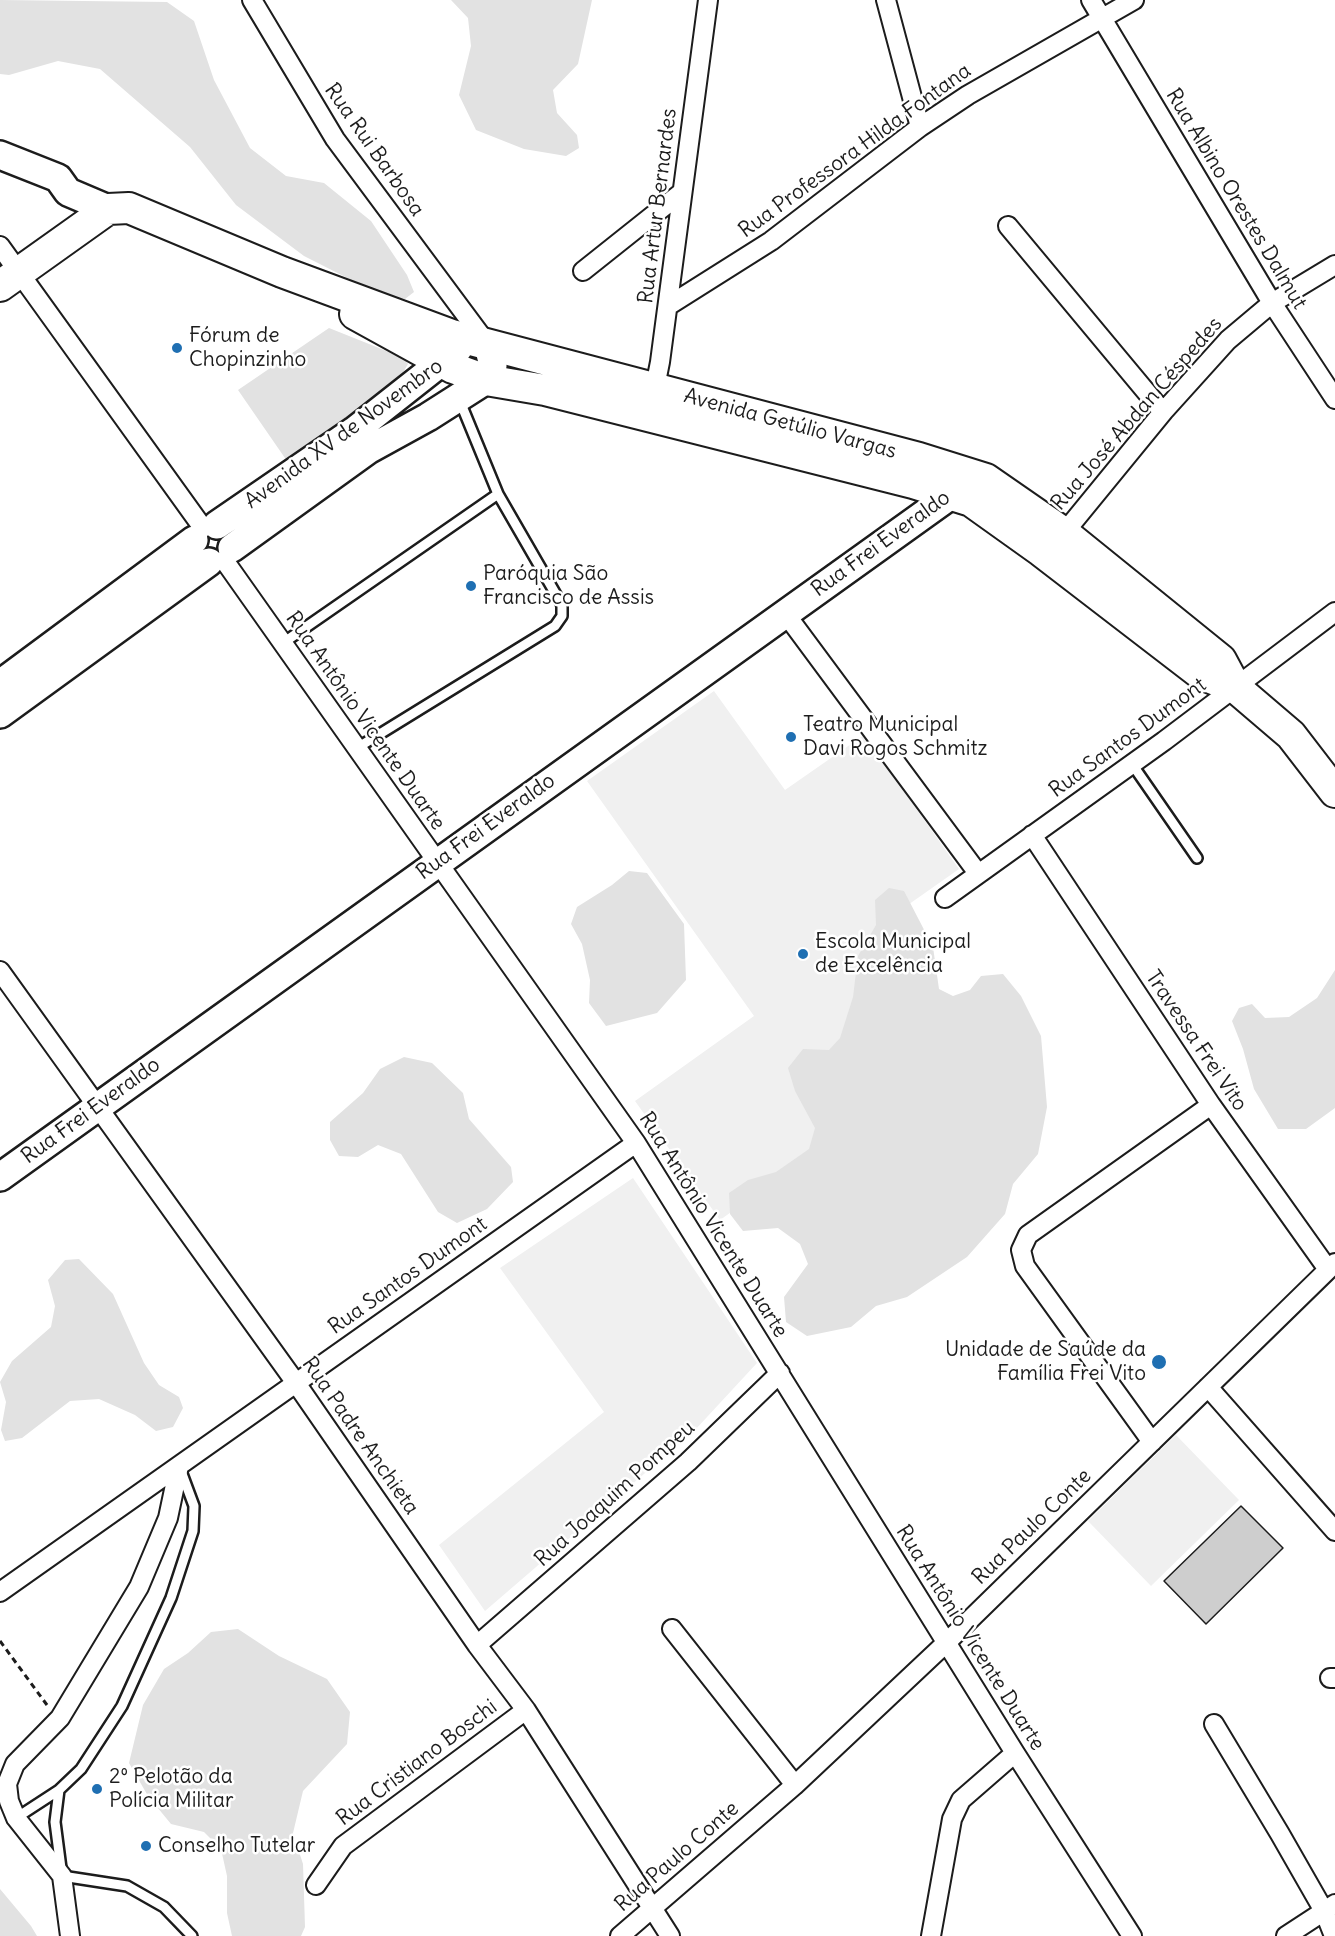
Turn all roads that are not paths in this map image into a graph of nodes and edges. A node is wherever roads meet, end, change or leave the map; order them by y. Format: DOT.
graph roads {
  1 [pos="252,0"];
  2 [pos="708,0"];
  3 [pos="886,0"];
  4 [pos="1091,0"];
  5 [pos="1134,0"];
  6 [pos="1102,19"];
  7 [pos="920,127"];
  8 [pos="0,154"];
  9 [pos="681,194"];
  10 [pos="108,209"];
  11 [pos="1008,226"];
  12 [pos="0,246"];
  13 [pos="1335,265"];
  14 [pos="583,271"];
  15 [pos="282,272"];
  16 [pos="9,279"];
  17 [pos="1272,303"];
  18 [pos="668,306"];
  19 [pos="474,334"];
  20 [pos="443,362"];
  21 [pos="486,380"];
  22 [pos="408,386"];
  23 [pos="459,398"];
  24 [pos="1335,399"];
  25 [pos="652,402"];
  26 [pos="1163,412"];
  27 [pos="428,417"];
  28 [pos="958,484"];
  29 [pos="498,494"];
  30 [pos="205,531"];
  31 [pos="1064,533"];
  32 [pos="222,556"];
  33 [pos="1335,612"];
  34 [pos="785,613"];
  35 [pos="283,643"];
  36 [pos="0,684"];
  37 [pos="1236,687"];
  38 [pos="0,714"];
  39 [pos="357,748"];
  40 [pos="1132,764"];
  41 [pos="1335,792"];
  42 [pos="1032,835"];
  43 [pos="1197,858"];
  44 [pos="437,862"];
  45 [pos="977,873"];
  46 [pos="945,898"];
  47 [pos="0,971"];
  48 [pos="1211,1105"];
  49 [pos="98,1106"];
  50 [pos="636,1143"];
  51 [pos="0,1177"];
  52 [pos="1331,1266"];
  53 [pos="780,1373"];
  54 [pos="296,1383"];
  55 [pos="1208,1387"];
  56 [pos="1152,1442"];
  57 [pos="179,1466"];
  58 [pos="1335,1531"];
  59 [pos="0,1592"];
  60 [pos="672,1629"];
  61 [pos="946,1643"];
  62 [pos="477,1645"];
  63 [pos="526,1710"];
  64 [pos="1214,1724"];
  65 [pos="1015,1753"];
  66 [pos="795,1785"];
  67 [pos="59,1791"];
  68 [pos="16,1818"];
  69 [pos="62,1876"];
  70 [pos="316,1884"];
  71 [pos="651,1908"];
  72 [pos="1330,1908"];
  73 [pos="70,1936"];
  74 [pos="192,1936"];
  75 [pos="620,1936"];
  76 [pos="670,1936"];
  77 [pos="931,1936"];
  78 [pos="1132,1936"];
  79 [pos="1286,1936"];
  80 [pos="1334,1936"];
  1 -- 19 [label="street, Rua Rui Barbosa"];
  2 -- 9 [label="street, Rua Artur Bernardes"];
  3 -- 7 [label="street"];
  4 -- 6 [label="street, Rua Albino Orestes Dalmut"];
  5 -- 6 [label="street, Rua Professora Hilda Fontana"];
  6 -- 7 [label="street, Rua Professora Hilda Fontana"];
  6 -- 17 [label="street, Rua Albino Orestes Dalmut"];
  7 -- 18 [label="street, Rua Professora Hilda Fontana"];
  8 -- 10 [label="street, Avenida Getúlio Vargas"];
  9 -- 14 [label="street"];
  9 -- 18 [label="street, Rua Artur Bernardes"];
  10 -- 15 [label="main road, Avenida Getúlio Vargas"];
  10 -- 16 [label="main road"];
  11 -- 26 [label="street"];
  12 -- 16 [label="street"];
  13 -- 17 [label="street, Rua José Abdan Céspedes"];
  15 -- 19 [label="main road, Avenida Getúlio Vargas"];
  15 -- 20 [label="main road, Avenida Getúlio Vargas"];
  16 -- 30 [label="street"];
  17 -- 24 [label="street, Rua Albino Orestes Dalmut"];
  17 -- 26 [label="street, Rua José Abdan Céspedes"];
  18 -- 25 [label="street, Rua Artur Bernardes"];
  19 -- 20 [label="street, Avenida XV de Novembro"];
  19 -- 21 [label="street"];
  19 -- 25 [label="main road, Avenida Getúlio Vargas"];
  20 -- 21 [label="main road, Avenida Getúlio Vargas"];
  20 -- 22 [label="street, Avenida XV de Novembro"];
  21 -- 23 [label="street, Avenida XV de Novembro"];
  21 -- 25 [label="main road, Avenida Getúlio Vargas"];
  22 -- 27 [label="street"];
  22 -- 30 [label="street, Avenida XV de Novembro"];
  23 -- 27 [label="street, Avenida XV de Novembro"];
  23 -- 29 [label="lane"];
  25 -- 28 [label="main road, Avenida Getúlio Vargas"];
  26 -- 31 [label="street, Rua José Abdan Céspedes"];
  27 -- 32 [label="street, Avenida XV de Novembro"];
  28 -- 31 [label="main road, Avenida Getúlio Vargas"];
  28 -- 34 [label="street, Rua Frei Everaldo"];
  28 -- 37 [label="main road, Avenida Getúlio Vargas"];
  29 -- 35 [label="lane"];
  29 -- 39 [label="lane"];
  30 -- 32 [label="street"];
  30 -- 32 [label="street"];
  30 -- 36 [label="street, Avenida XV de Novembro"];
  31 -- 37 [label="main road, Avenida Getúlio Vargas"];
  32 -- 35 [label="street, Rua Antônio Vicente Duarte"];
  32 -- 38 [label="street, Avenida XV de Novembro"];
  33 -- 37 [label="street, Rua Santos Dumont"];
  34 -- 44 [label="street, Rua Frei Everaldo"];
  34 -- 45 [label="street"];
  35 -- 39 [label="street, Rua Antônio Vicente Duarte"];
  37 -- 40 [label="street, Rua Santos Dumont"];
  37 -- 41 [label="main road, Avenida Getúlio Vargas"];
  39 -- 44 [label="street, Rua Antônio Vicente Duarte"];
  40 -- 42 [label="street, Rua Santos Dumont"];
  40 -- 43 [label="lane"];
  42 -- 45 [label="street, Rua Santos Dumont"];
  42 -- 48 [label="street, Travessa Frei Vito"];
  44 -- 49 [label="street, Rua Frei Everaldo"];
  44 -- 50 [label="street, Rua Antônio Vicente Duarte"];
  45 -- 46 [label="street, Rua Santos Dumont"];
  47 -- 49 [label="street, Rua Padre Anchieta"];
  48 -- 52 [label="street, Travessa Frei Vito"];
  48 -- 56 [label="street"];
  49 -- 51 [label="street, Rua Frei Everaldo"];
  49 -- 54 [label="street, Rua Padre Anchieta"];
  50 -- 53 [label="street, Rua Antônio Vicente Duarte"];
  50 -- 54 [label="street, Rua Santos Dumont"];
  52 -- 55 [label="street, Rua Paulo Conte"];
  53 -- 61 [label="street, Rua Antônio Vicente Duarte"];
  53 -- 62 [label="street, Rua Joaquim Pompeu"];
  54 -- 57 [label="street, Rua Santos Dumont"];
  54 -- 62 [label="street, Rua Padre Anchieta"];
  55 -- 56 [label="street, Rua Paulo Conte"];
  55 -- 58 [label="street"];
  56 -- 61 [label="street, Rua Paulo Conte"];
  57 -- 59 [label="street, Rua Santos Dumont"];
  57 -- 67 [label="lane"];
  57 -- 68 [label="street"];
  60 -- 66 [label="street"];
  61 -- 65 [label="street, Rua Antônio Vicente Duarte"];
  61 -- 66 [label="street, Rua Paulo Conte"];
  62 -- 63 [label="street, Rua Padre Anchieta"];
  63 -- 70 [label="street, Rua Cristiano Boschi"];
  63 -- 71 [label="street, Rua Padre Anchieta"];
  64 -- 72 [label="street"];
  65 -- 77 [label="street"];
  65 -- 78 [label="street, Rua Antônio Vicente Duarte"];
  66 -- 71 [label="street, Rua Paulo Conte"];
  67 -- 68 [label="lane"];
  67 -- 69 [label="lane"];
  68 -- 69 [label="street"];
  69 -- 73 [label="street"];
  69 -- 74 [label="lane"];
  71 -- 75 [label="street, Rua Paulo Conte"];
  71 -- 76 [label="street, Rua Padre Anchieta"];
  72 -- 79 [label="street"];
  72 -- 80 [label="street"];
}
